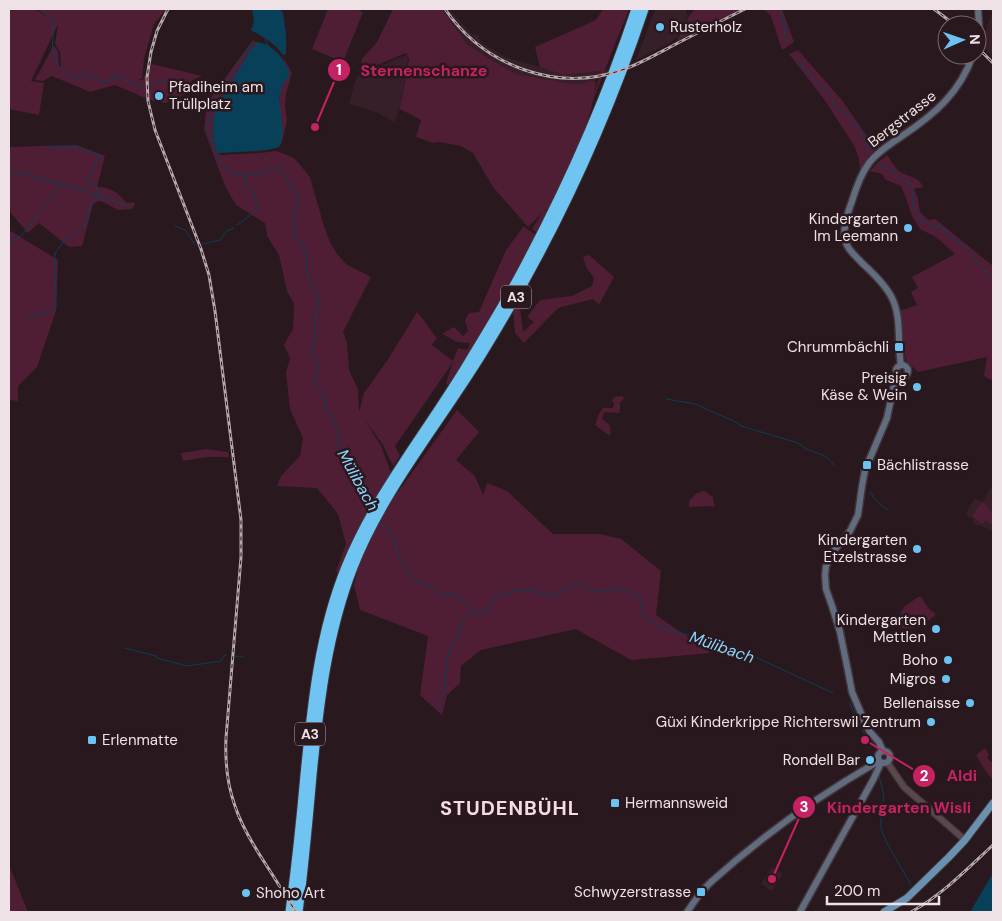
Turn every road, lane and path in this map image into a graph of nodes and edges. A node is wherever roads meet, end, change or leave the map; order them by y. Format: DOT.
graph roads {
  1 [pos="636,9"];
  2 [pos="644,9"];
  3 [pos="969,65"];
  4 [pos="901,365"];
  5 [pos="898,376"];
  6 [pos="394,481"];
  7 [pos="883,751"];
  8 [pos="882,762"];
  9 [pos="306,801"];
  10 [pos="993,803"];
  11 [pos="965,840"];
  12 [pos="290,912"];
  13 [pos="298,912"];
  14 [pos="687,912"];
  15 [pos="800,912"];
  16 [pos="884,912"];
  1 -- 6 [label="highway, A3"];
  2 -- 6 [label="highway, A3"];
  3 -- 4 [label="main road, Bergstrasse"];
  4 -- 5 [label="main road, Bergstrasse"];
  4 -- 5 [label="main road, Bergstrasse"];
  5 -- 7 [label="main road"];
  6 -- 9 [label="highway, A3"];
  7 -- 8 [label="main road"];
  7 -- 8 [label="main road"];
  8 -- 11 [label="street"];
  8 -- 14 [label="main road"];
  8 -- 15 [label="main road"];
  9 -- 12 [label="highway, A3"];
  9 -- 13 [label="highway, A3"];
  10 -- 11 [label="main road"];
  11 -- 16 [label="main road"];
}
